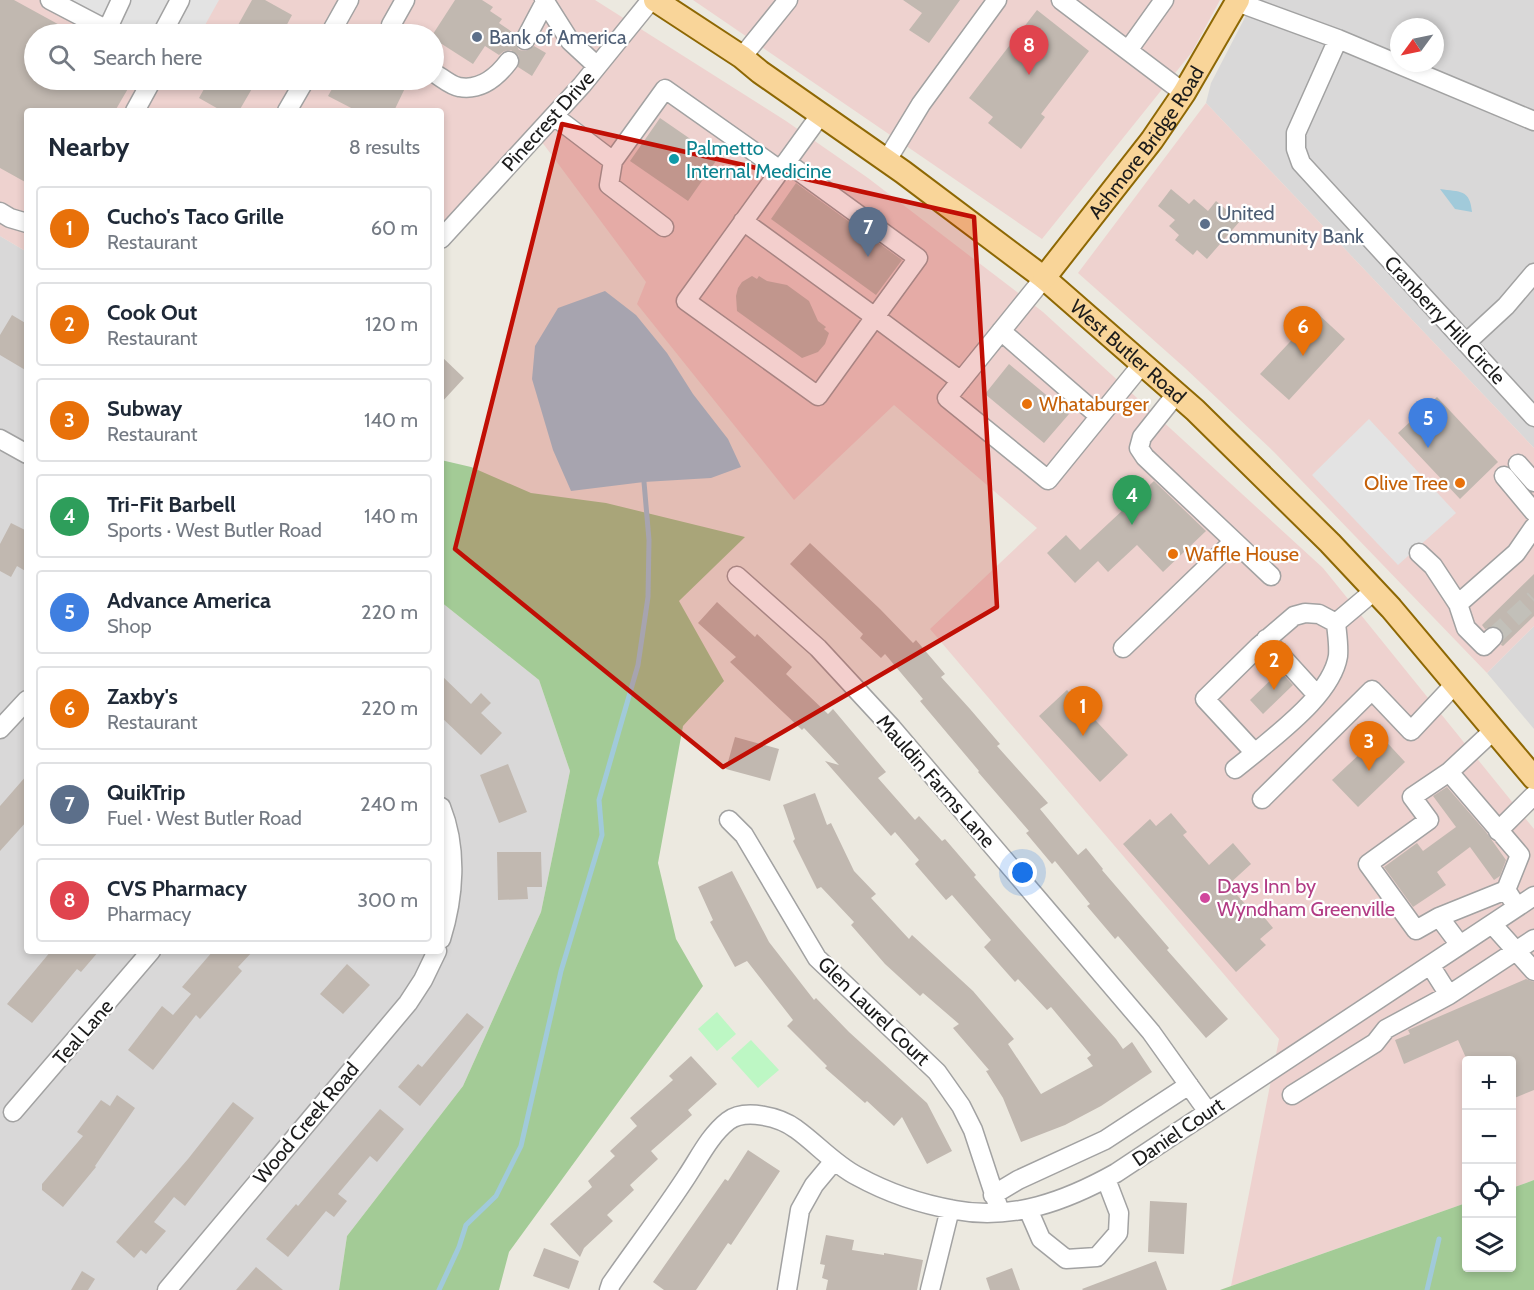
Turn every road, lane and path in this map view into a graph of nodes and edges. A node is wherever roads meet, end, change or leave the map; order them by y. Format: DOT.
graph roads {
  1 [pos="50,0"];
  2 [pos="121,0"];
  3 [pos="180,0"];
  4 [pos="350,0"];
  5 [pos="405,0"];
  6 [pos="651,0"];
  7 [pos="655,0"];
  8 [pos="788,0"];
  9 [pos="997,0"];
  10 [pos="1061,0"];
  11 [pos="1164,0"];
  12 [pos="545,1"];
  13 [pos="1238,1"];
  14 [pos="96,24"];
  15 [pos="114,24"];
  16 [pos="167,24"];
  17 [pos="336,24"];
  18 [pos="392,24"];
  19 [pos="1338,39"];
  20 [pos="525,40"];
  21 [pos="1129,49"];
  22 [pos="742,57"];
  23 [pos="509,61"];
  24 [pos="597,66"];
  25 [pos="444,79"];
  26 [pos="147,90"];
  27 [pos="299,90"];
  28 [pos="1184,93"];
  29 [pos="137,108"];
  30 [pos="289,108"];
  31 [pos="821,114"];
  32 [pos="554,116"];
  33 [pos="1534,121"];
  34 [pos="887,160"];
  35 [pos="613,161"];
  36 [pos="783,166"];
  37 [pos="0,212"];
  38 [pos="743,221"];
  39 [pos="24,223"];
  40 [pos="664,227"];
  41 [pos="444,236"];
  42 [pos="1534,273"];
  43 [pos="1044,278"];
  44 [pos="875,317"];
  45 [pos="1001,332"];
  46 [pos="1466,343"];
  47 [pos="1143,363"];
  48 [pos="961,381"];
  49 [pos="1177,393"];
  50 [pos="1099,416"];
  51 [pos="1534,417"];
  52 [pos="0,439"];
  53 [pos="24,452"];
  54 [pos="1534,482"];
  55 [pos="1534,512"];
  56 [pos="1534,527"];
  57 [pos="1234,541"];
  58 [pos="1419,553"];
  59 [pos="737,576"];
  60 [pos="1271,576"];
  61 [pos="1374,591"];
  62 [pos="1458,604"];
  63 [pos="1336,623"];
  64 [pos="1493,637"];
  65 [pos="1266,639"];
  66 [pos="1123,648"];
  67 [pos="1456,683"];
  68 [pos="1317,695"];
  69 [pos="24,703"];
  70 [pos="0,729"];
  71 [pos="1494,730"];
  72 [pos="1255,753"];
  73 [pos="1235,769"];
  74 [pos="1449,772"];
  75 [pos="1534,777"];
  76 [pos="1534,795"];
  77 [pos="1262,799"];
  78 [pos="444,816"];
  79 [pos="729,820"];
  80 [pos="1498,831"];
  81 [pos="1506,890"];
  82 [pos="1534,896"];
  83 [pos="1517,907"];
  84 [pos="1439,917"];
  85 [pos="1492,924"];
  86 [pos="444,927"];
  87 [pos="1534,939"];
  88 [pos="1460,945"];
  89 [pos="1516,952"];
  90 [pos="148,954"];
  91 [pos="436,954"];
  92 [pos="1430,965"];
  93 [pos="1534,970"];
  94 [pos="1449,995"];
  95 [pos="1371,1004"];
  96 [pos="1386,1029"];
  97 [pos="1189,1085"];
  98 [pos="1292,1095"];
  99 [pos="13,1112"];
  100 [pos="1208,1112"];
  101 [pos="834,1161"];
  102 [pos="1106,1179"];
  103 [pos="996,1204"];
  104 [pos="950,1209"];
  105 [pos="1028,1209"];
  106 [pos="166,1290"];
  107 [pos="609,1290"];
  108 [pos="787,1290"];
  109 [pos="930,1290"];
  1 -- 14 [label="street"];
  2 -- 15 [label="street"];
  3 -- 16 [label="street"];
  4 -- 17 [label="street"];
  5 -- 18 [label="street"];
  6 -- 24 [label="street, Pinecrest Drive"];
  7 -- 22 [label="main road, West Butler Road"];
  8 -- 22 [label="street"];
  9 -- 34 [label="street"];
  10 -- 21 [label="street"];
  11 -- 21 [label="street"];
  12 -- 20 [label="street"];
  12 -- 24 [label="street"];
  13 -- 19 [label="street"];
  13 -- 28 [label="main road, Ashmore Bridge Road"];
  19 -- 33 [label="street"];
  19 -- 46 [label="street, Cranberry Hill Circle"];
  21 -- 28 [label="street"];
  22 -- 31 [label="main road, West Butler Road"];
  23 -- 25 [label="street"];
  24 -- 32 [label="street, Pinecrest Drive"];
  26 -- 29 [label="street"];
  27 -- 30 [label="street"];
  28 -- 43 [label="main road, Ashmore Bridge Road"];
  31 -- 34 [label="main road, West Butler Road"];
  31 -- 36 [label="street"];
  32 -- 35 [label="street"];
  32 -- 41 [label="street, Pinecrest Drive"];
  34 -- 43 [label="main road, West Butler Road"];
  35 -- 36 [label="street"];
  35 -- 40 [label="street"];
  36 -- 38 [label="street"];
  36 -- 44 [label="street"];
  37 -- 39 [label="street"];
  38 -- 44 [label="street"];
  38 -- 44 [label="street"];
  42 -- 46 [label="street"];
  43 -- 45 [label="street"];
  43 -- 47 [label="main road, West Butler Road"];
  44 -- 48 [label="street"];
  45 -- 48 [label="street"];
  45 -- 50 [label="street"];
  46 -- 51 [label="street, Cranberry Hill Circle"];
  47 -- 49 [label="main road, West Butler Road"];
  47 -- 50 [label="street"];
  48 -- 50 [label="street"];
  49 -- 57 [label="street"];
  49 -- 61 [label="main road, West Butler Road"];
  52 -- 53 [label="street"];
  54 -- 55 [label="street"];
  56 -- 62 [label="street"];
  57 -- 60 [label="street"];
  57 -- 66 [label="street"];
  58 -- 62 [label="street"];
  59 -- 97 [label="street, Mauldin Farms Lane"];
  61 -- 63 [label="street"];
  61 -- 67 [label="main road, West Butler Road"];
  62 -- 64 [label="street"];
  63 -- 65 [label="street"];
  63 -- 68 [label="street"];
  65 -- 68 [label="street"];
  65 -- 72 [label="street"];
  67 -- 71 [label="main road, West Butler Road"];
  67 -- 77 [label="street"];
  68 -- 72 [label="street"];
  69 -- 70 [label="street"];
  71 -- 74 [label="street"];
  71 -- 75 [label="main road, West Butler Road"];
  72 -- 73 [label="street"];
  74 -- 80 [label="street"];
  74 -- 84 [label="street"];
  76 -- 80 [label="street"];
  78 -- 86 [label="street"];
  79 -- 103 [label="street, Glen Laurel Court"];
  80 -- 81 [label="street"];
  81 -- 83 [label="street"];
  81 -- 84 [label="street"];
  82 -- 83 [label="street, Daniel Court"];
  83 -- 85 [label="street, Daniel Court"];
  84 -- 88 [label="street"];
  85 -- 88 [label="street, Daniel Court"];
  85 -- 89 [label="street"];
  87 -- 89 [label="street"];
  88 -- 92 [label="street, Daniel Court"];
  89 -- 93 [label="street"];
  89 -- 94 [label="street"];
  90 -- 99 [label="street, Teal Lane"];
  91 -- 106 [label="street, Wood Creek Road"];
  92 -- 94 [label="street"];
  92 -- 95 [label="street, Daniel Court"];
  94 -- 96 [label="street"];
  95 -- 96 [label="street"];
  95 -- 100 [label="street, Daniel Court"];
  96 -- 98 [label="street"];
  97 -- 100 [label="street, Mauldin Farms Lane"];
  97 -- 103 [label="street"];
  100 -- 102 [label="street, Daniel Court"];
  101 -- 104 [label="street, Daniel Court"];
  101 -- 107 [label="street, Daniel Court"];
  101 -- 108 [label="street"];
  102 -- 105 [label="street, Daniel Court"];
  102 -- 105 [label="street"];
  103 -- 104 [label="street, Daniel Court"];
  103 -- 105 [label="street, Daniel Court"];
  104 -- 109 [label="street"];
}
